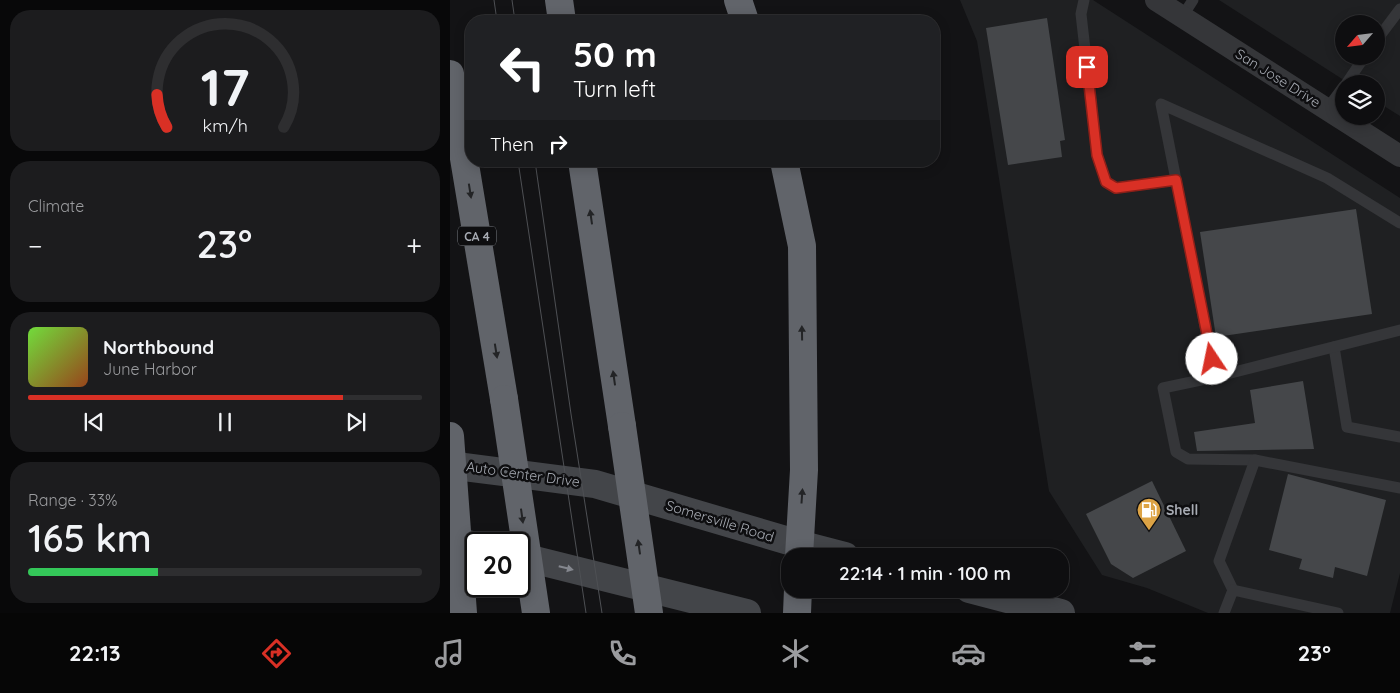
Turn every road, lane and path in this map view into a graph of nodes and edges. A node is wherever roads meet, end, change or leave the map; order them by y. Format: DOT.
graph roads {
  1 [pos="560,0"];
  2 [pos="738,0"];
  3 [pos="1084,0"];
  4 [pos="1156,0"];
  5 [pos="1188,8"];
  6 [pos="1400,8"];
  7 [pos="561,15"];
  8 [pos="743,15"];
  9 [pos="1385,29"];
  10 [pos="450,74"];
  11 [pos="1335,98"];
  12 [pos="1327,109"];
  13 [pos="1400,156"];
  14 [pos="465,164"];
  15 [pos="465,167"];
  16 [pos="583,167"];
  17 [pos="785,167"];
  18 [pos="1176,180"];
  19 [pos="1400,223"];
  20 [pos="1400,330"];
  21 [pos="1334,347"];
  22 [pos="1215,377"];
  23 [pos="450,436"];
  24 [pos="1400,437"];
  25 [pos="1256,460"];
  26 [pos="450,463"];
  27 [pos="595,484"];
  28 [pos="1400,488"];
  29 [pos="450,540"];
  30 [pos="465,543"];
  31 [pos="793,548"];
  32 [pos="799,548"];
  33 [pos="530,559"];
  34 [pos="1233,590"];
  35 [pos="798,598"];
  36 [pos="1004,598"];
  37 [pos="462,613"];
  38 [pos="536,613"];
  39 [pos="649,613"];
  40 [pos="747,613"];
  41 [pos="797,613"];
  42 [pos="1061,613"];
  43 [pos="1224,613"];
  44 [pos="1338,613"];
  1 -- 7 [label="highway"];
  2 -- 8 [label="highway"];
  3 -- 18 [label="lane"];
  4 -- 5 [label="street, San Jose Drive"];
  5 -- 12 [label="street, San Jose Drive"];
  6 -- 9 [label="lane"];
  10 -- 14 [label="highway, CA 4, one-way, bridge"];
  11 -- 12 [label="lane"];
  12 -- 13 [label="street, San Jose Drive"];
  15 -- 38 [label="highway, CA 4, one-way, bridge"];
  39 -- 16 [label="highway, one-way, bridge"];
  32 -- 17 [label="highway, one-way"];
  18 -- 19 [label="lane"];
  18 -- 22 [label="lane"];
  20 -- 21 [label="lane"];
  21 -- 22 [label="lane"];
  21 -- 24 [label="lane"];
  22 -- 25 [label="lane"];
  23 -- 37 [label="highway, bridge"];
  25 -- 28 [label="lane"];
  25 -- 34 [label="lane"];
  26 -- 27 [label="main road, Auto Center Drive"];
  27 -- 31 [label="main road, Somersville Road"];
  29 -- 30 [label="main road"];
  33 -- 40 [label="main road, one-way"];
  34 -- 43 [label="lane"];
  34 -- 44 [label="lane"];
  35 -- 41 [label="highway"];
  36 -- 42 [label="main road"];
}
